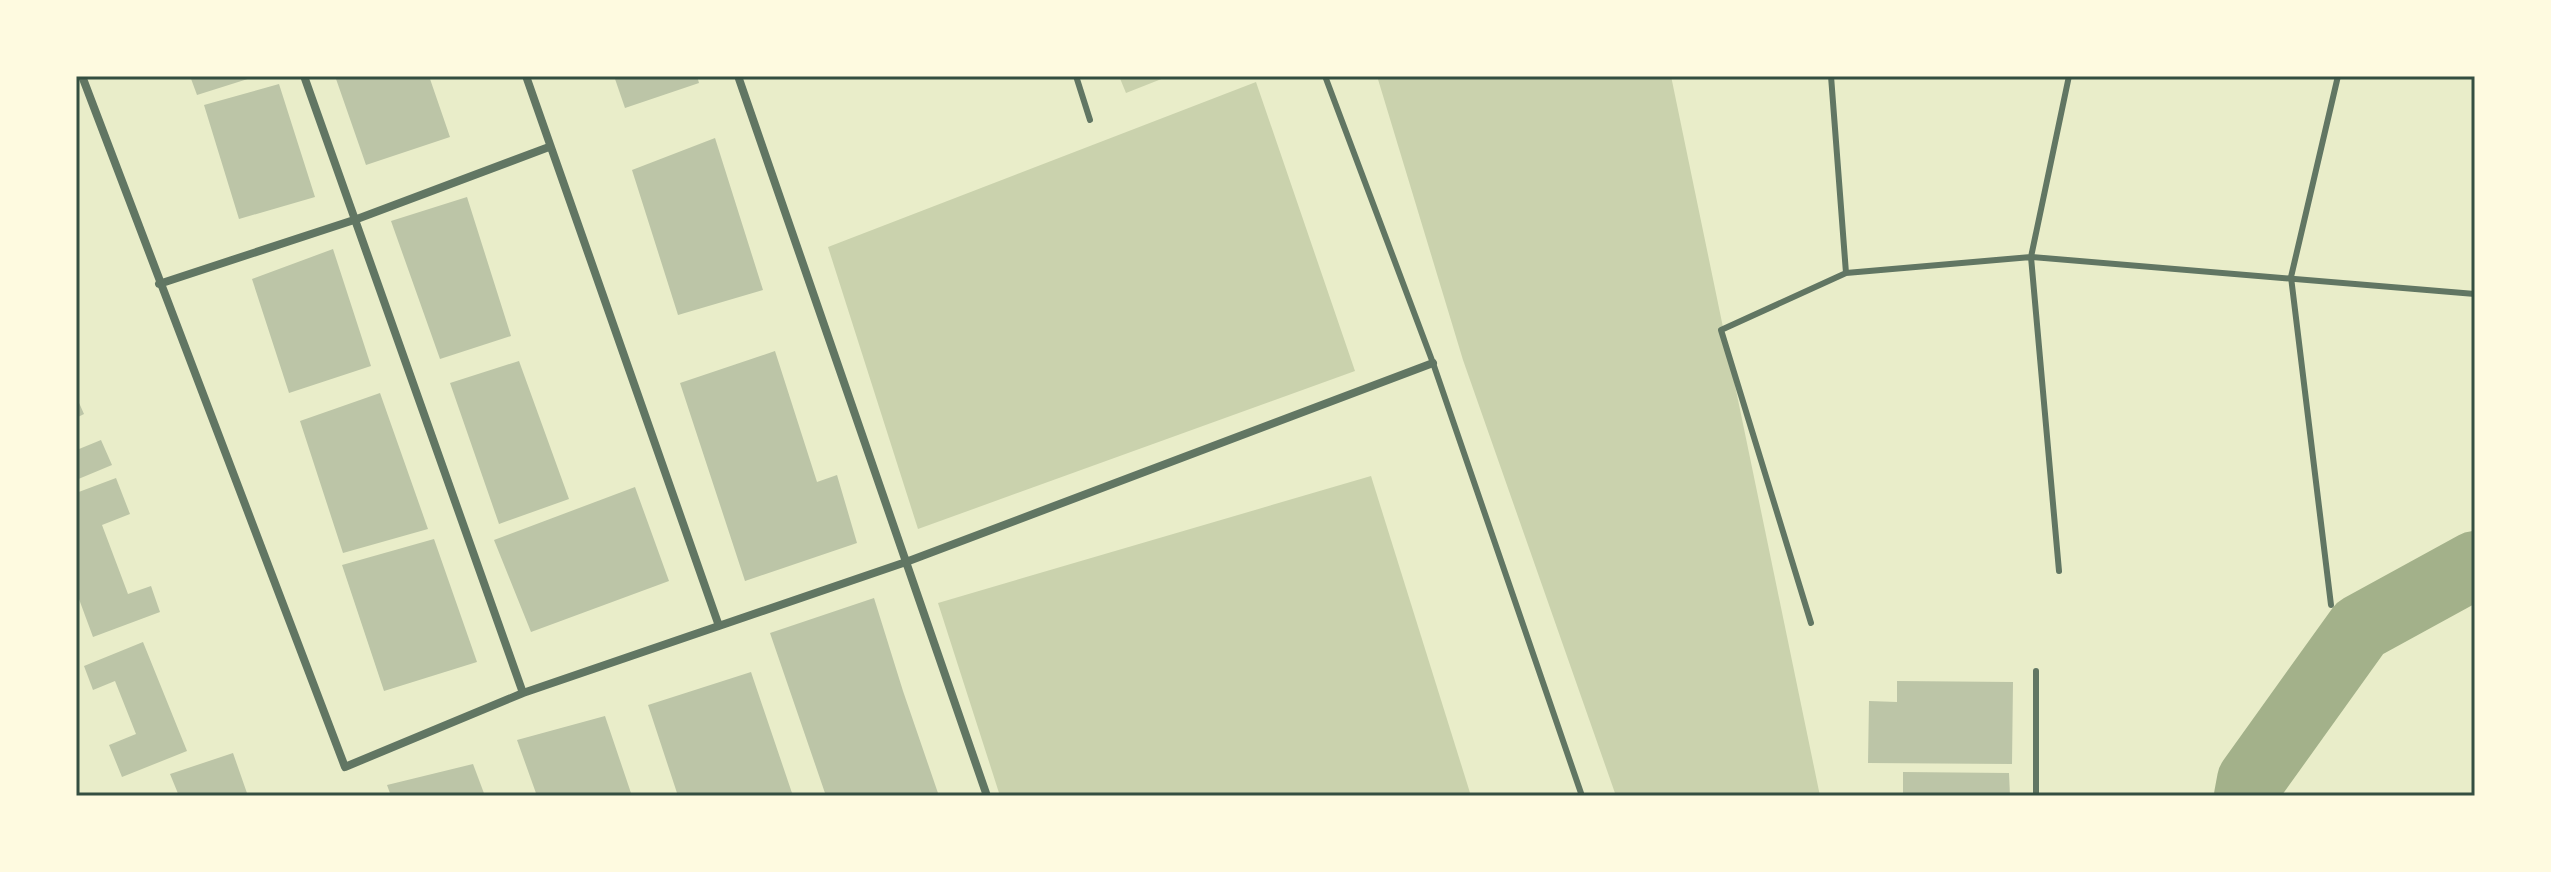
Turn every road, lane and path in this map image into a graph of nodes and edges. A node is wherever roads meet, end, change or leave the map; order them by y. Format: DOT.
graph roads {
  1 [pos="82,76"];
  2 [pos="304,76"];
  3 [pos="526,76"];
  4 [pos="738,76"];
  5 [pos="1076,76"];
  6 [pos="1325,76"];
  7 [pos="1831,76"];
  8 [pos="2069,76"];
  9 [pos="2338,76"];
  10 [pos="1090,120"];
  11 [pos="549,147"];
  12 [pos="357,219"];
  13 [pos="2031,257"];
  14 [pos="1846,273"];
  15 [pos="2291,277"];
  16 [pos="159,284"];
  17 [pos="2475,294"];
  18 [pos="1433,363"];
  19 [pos="906,562"];
  20 [pos="2059,571"];
  21 [pos="2331,605"];
  22 [pos="1811,623"];
  23 [pos="719,626"];
  24 [pos="2036,671"];
  25 [pos="523,693"];
  26 [pos="987,796"];
  27 [pos="1582,796"];
  28 [pos="2036,796"];
  1 -- 16 [label="street"];
  2 -- 12 [label="street"];
  3 -- 11 [label="street"];
  4 -- 19 [label="street"];
  5 -- 10 [label="lane"];
  6 -- 18 [label="lane"];
  7 -- 14 [label="lane"];
  8 -- 13 [label="lane"];
  9 -- 15 [label="lane"];
  11 -- 12 [label="street"];
  11 -- 23 [label="street"];
  12 -- 16 [label="street"];
  12 -- 25 [label="street"];
  13 -- 14 [label="lane"];
  13 -- 15 [label="lane"];
  13 -- 20 [label="lane"];
  14 -- 22 [label="lane"];
  15 -- 17 [label="lane"];
  15 -- 21 [label="lane"];
  16 -- 25 [label="street"];
  18 -- 19 [label="street"];
  18 -- 27 [label="lane"];
  19 -- 23 [label="street"];
  19 -- 26 [label="street"];
  23 -- 25 [label="street"];
  24 -- 28 [label="lane"];
}
